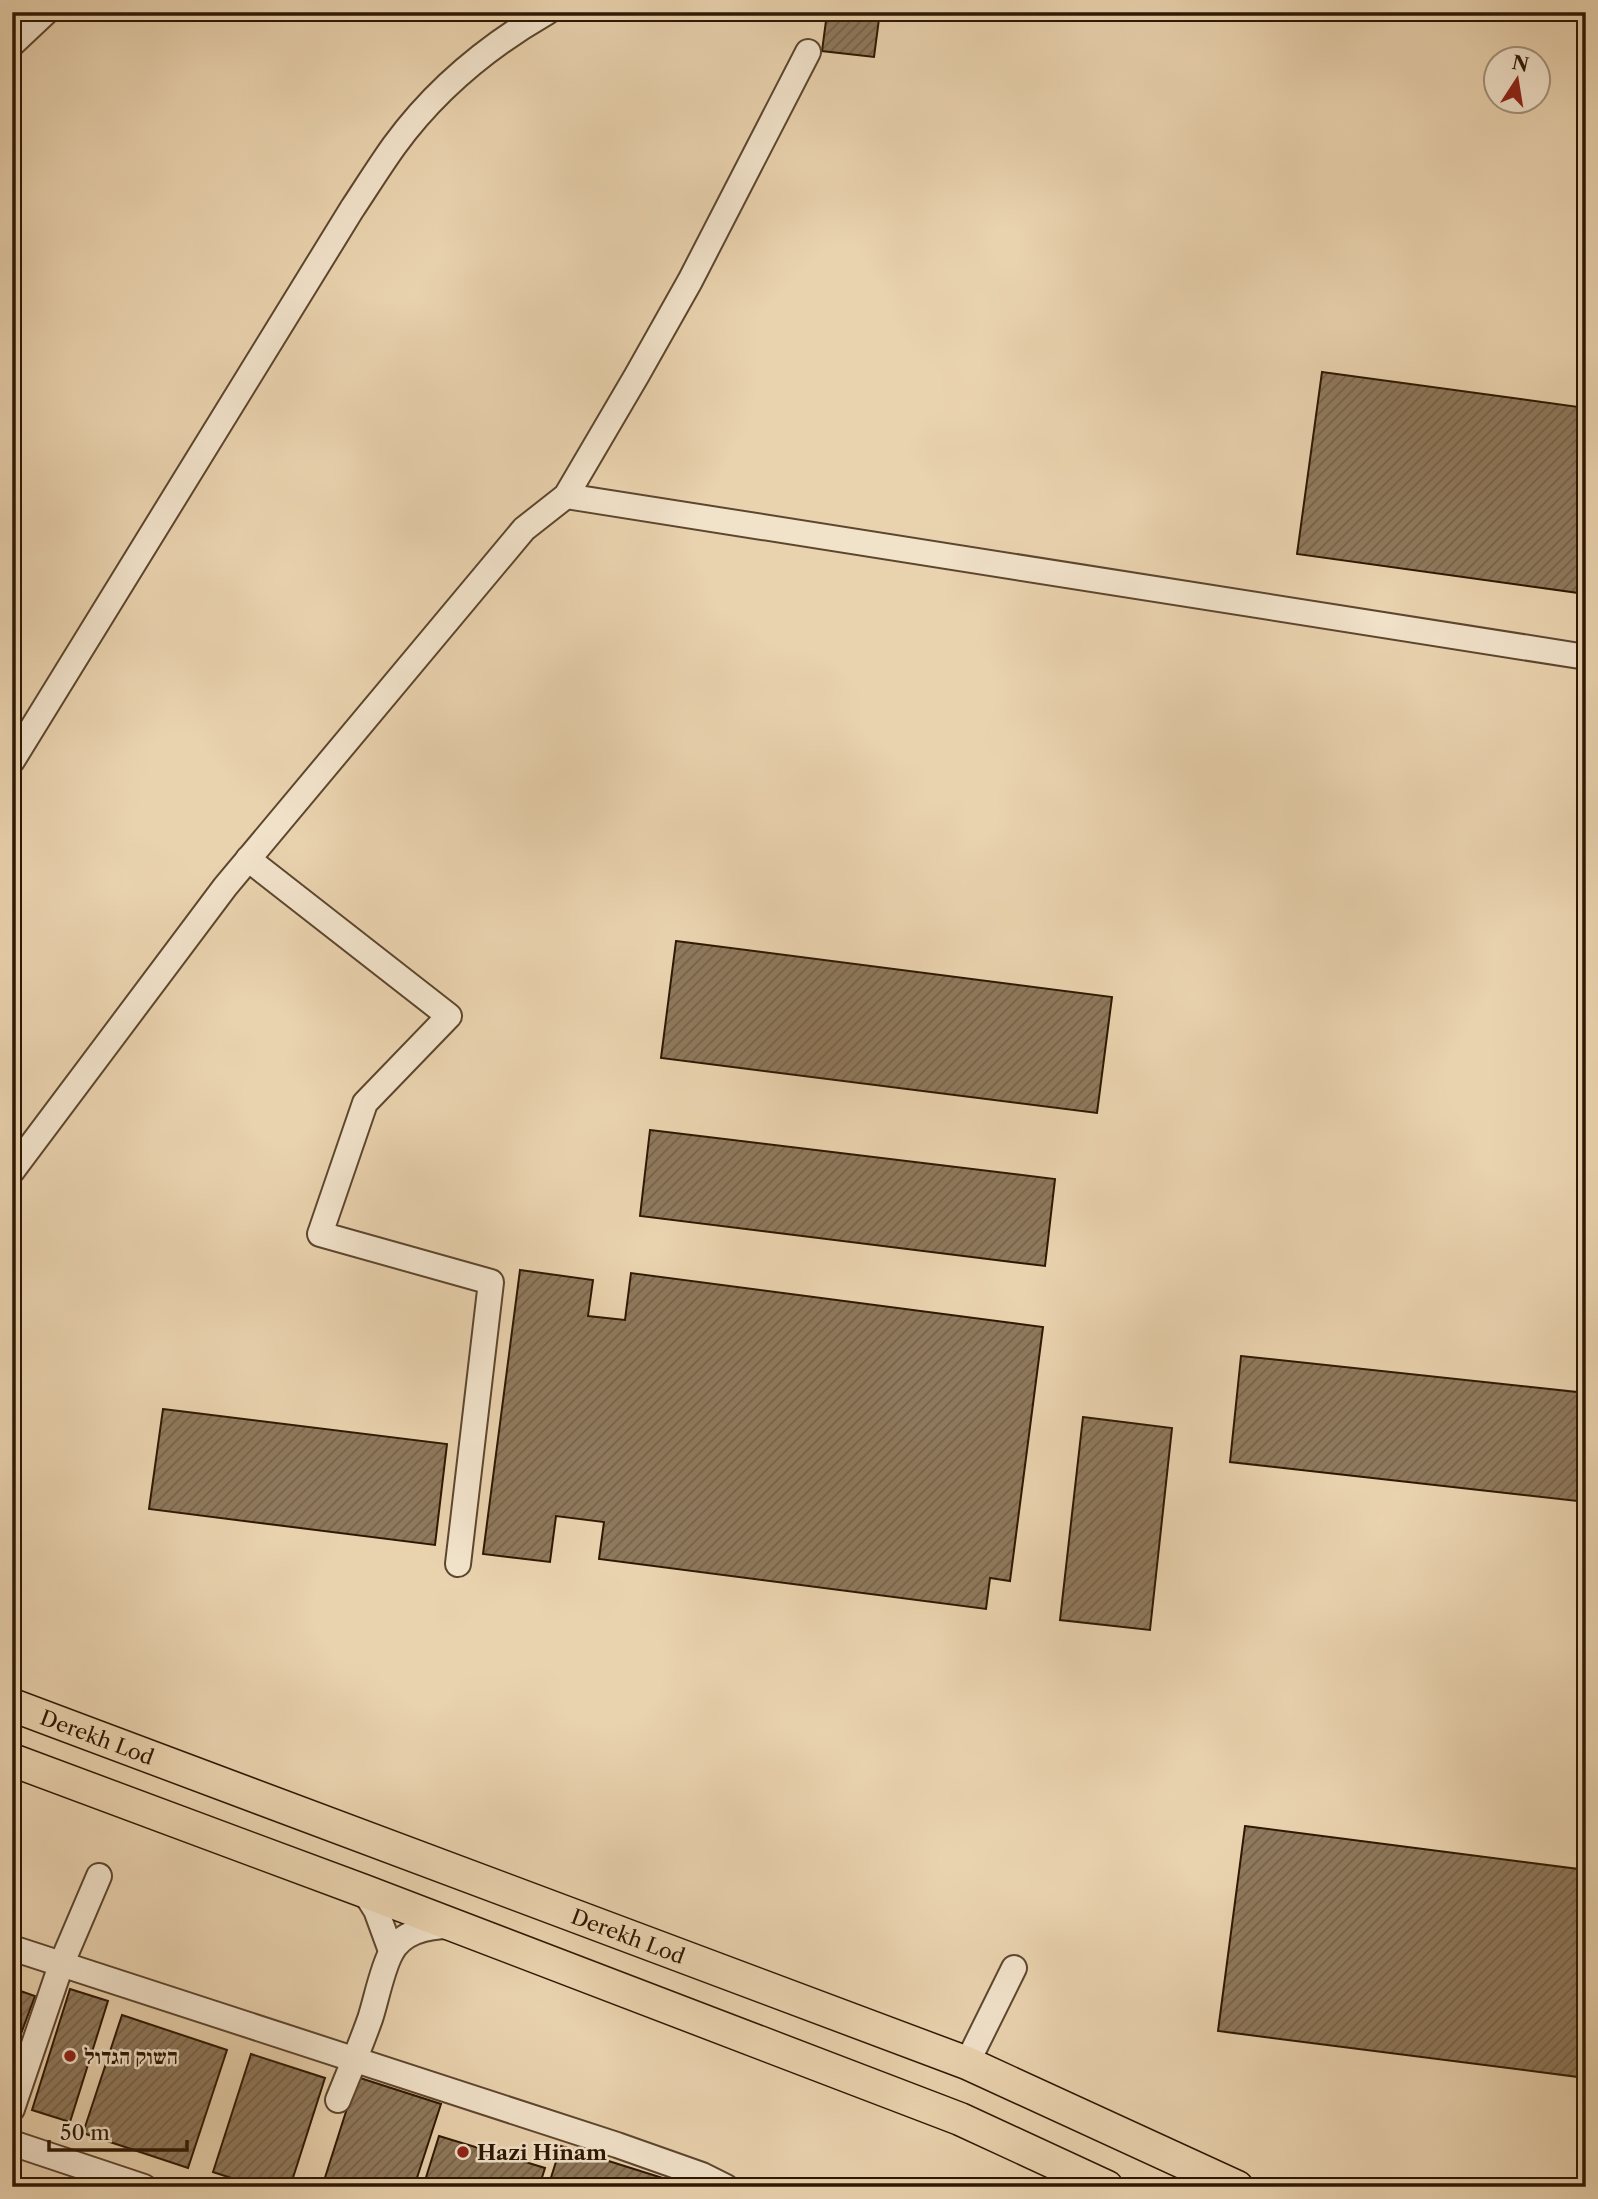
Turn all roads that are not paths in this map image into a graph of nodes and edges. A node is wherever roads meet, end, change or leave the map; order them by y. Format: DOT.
graph roads {
  1 [pos="46,12"];
  2 [pos="547,12"];
  3 [pos="12,44"];
  4 [pos="808,52"];
  5 [pos="566,496"];
  6 [pos="1586,657"];
  7 [pos="12,761"];
  8 [pos="248,859"];
  9 [pos="12,1171"];
  10 [pos="458,1564"];
  11 [pos="12,1705"];
  12 [pos="12,1760"];
  13 [pos="99,1876"];
  14 [pos="364,1891"];
  15 [pos="454,1926"];
  16 [pos="12,1948"];
  17 [pos="391,1951"];
  18 [pos="61,1965"];
  19 [pos="1014,1968"];
  20 [pos="354,2060"];
  21 [pos="967,2063"];
  22 [pos="338,2100"];
  23 [pos="12,2109"];
  24 [pos="12,2143"];
  25 [pos="117,2182"];
  26 [pos="144,2187"];
  27 [pos="726,2187"];
  28 [pos="1107,2187"];
  29 [pos="1237,2187"];
  1 -- 3 [label="street"];
  2 -- 7 [label="street"];
  4 -- 5 [label="street"];
  5 -- 6 [label="street"];
  5 -- 8 [label="street"];
  8 -- 9 [label="street"];
  8 -- 10 [label="street"];
  11 -- 21 [label="main road, Derekh Lod"];
  12 -- 14 [label="main road"];
  13 -- 18 [label="street"];
  14 -- 15 [label="main road"];
  14 -- 17 [label="street"];
  15 -- 17 [label="street"];
  15 -- 28 [label="main road"];
  16 -- 18 [label="street"];
  17 -- 20 [label="street"];
  18 -- 20 [label="street"];
  18 -- 23 [label="street"];
  19 -- 21 [label="street"];
  20 -- 22 [label="street"];
  20 -- 27 [label="street"];
  21 -- 29 [label="main road, Derekh Lod"];
  24 -- 25 [label="street"];
  25 -- 26 [label="street"];
}
